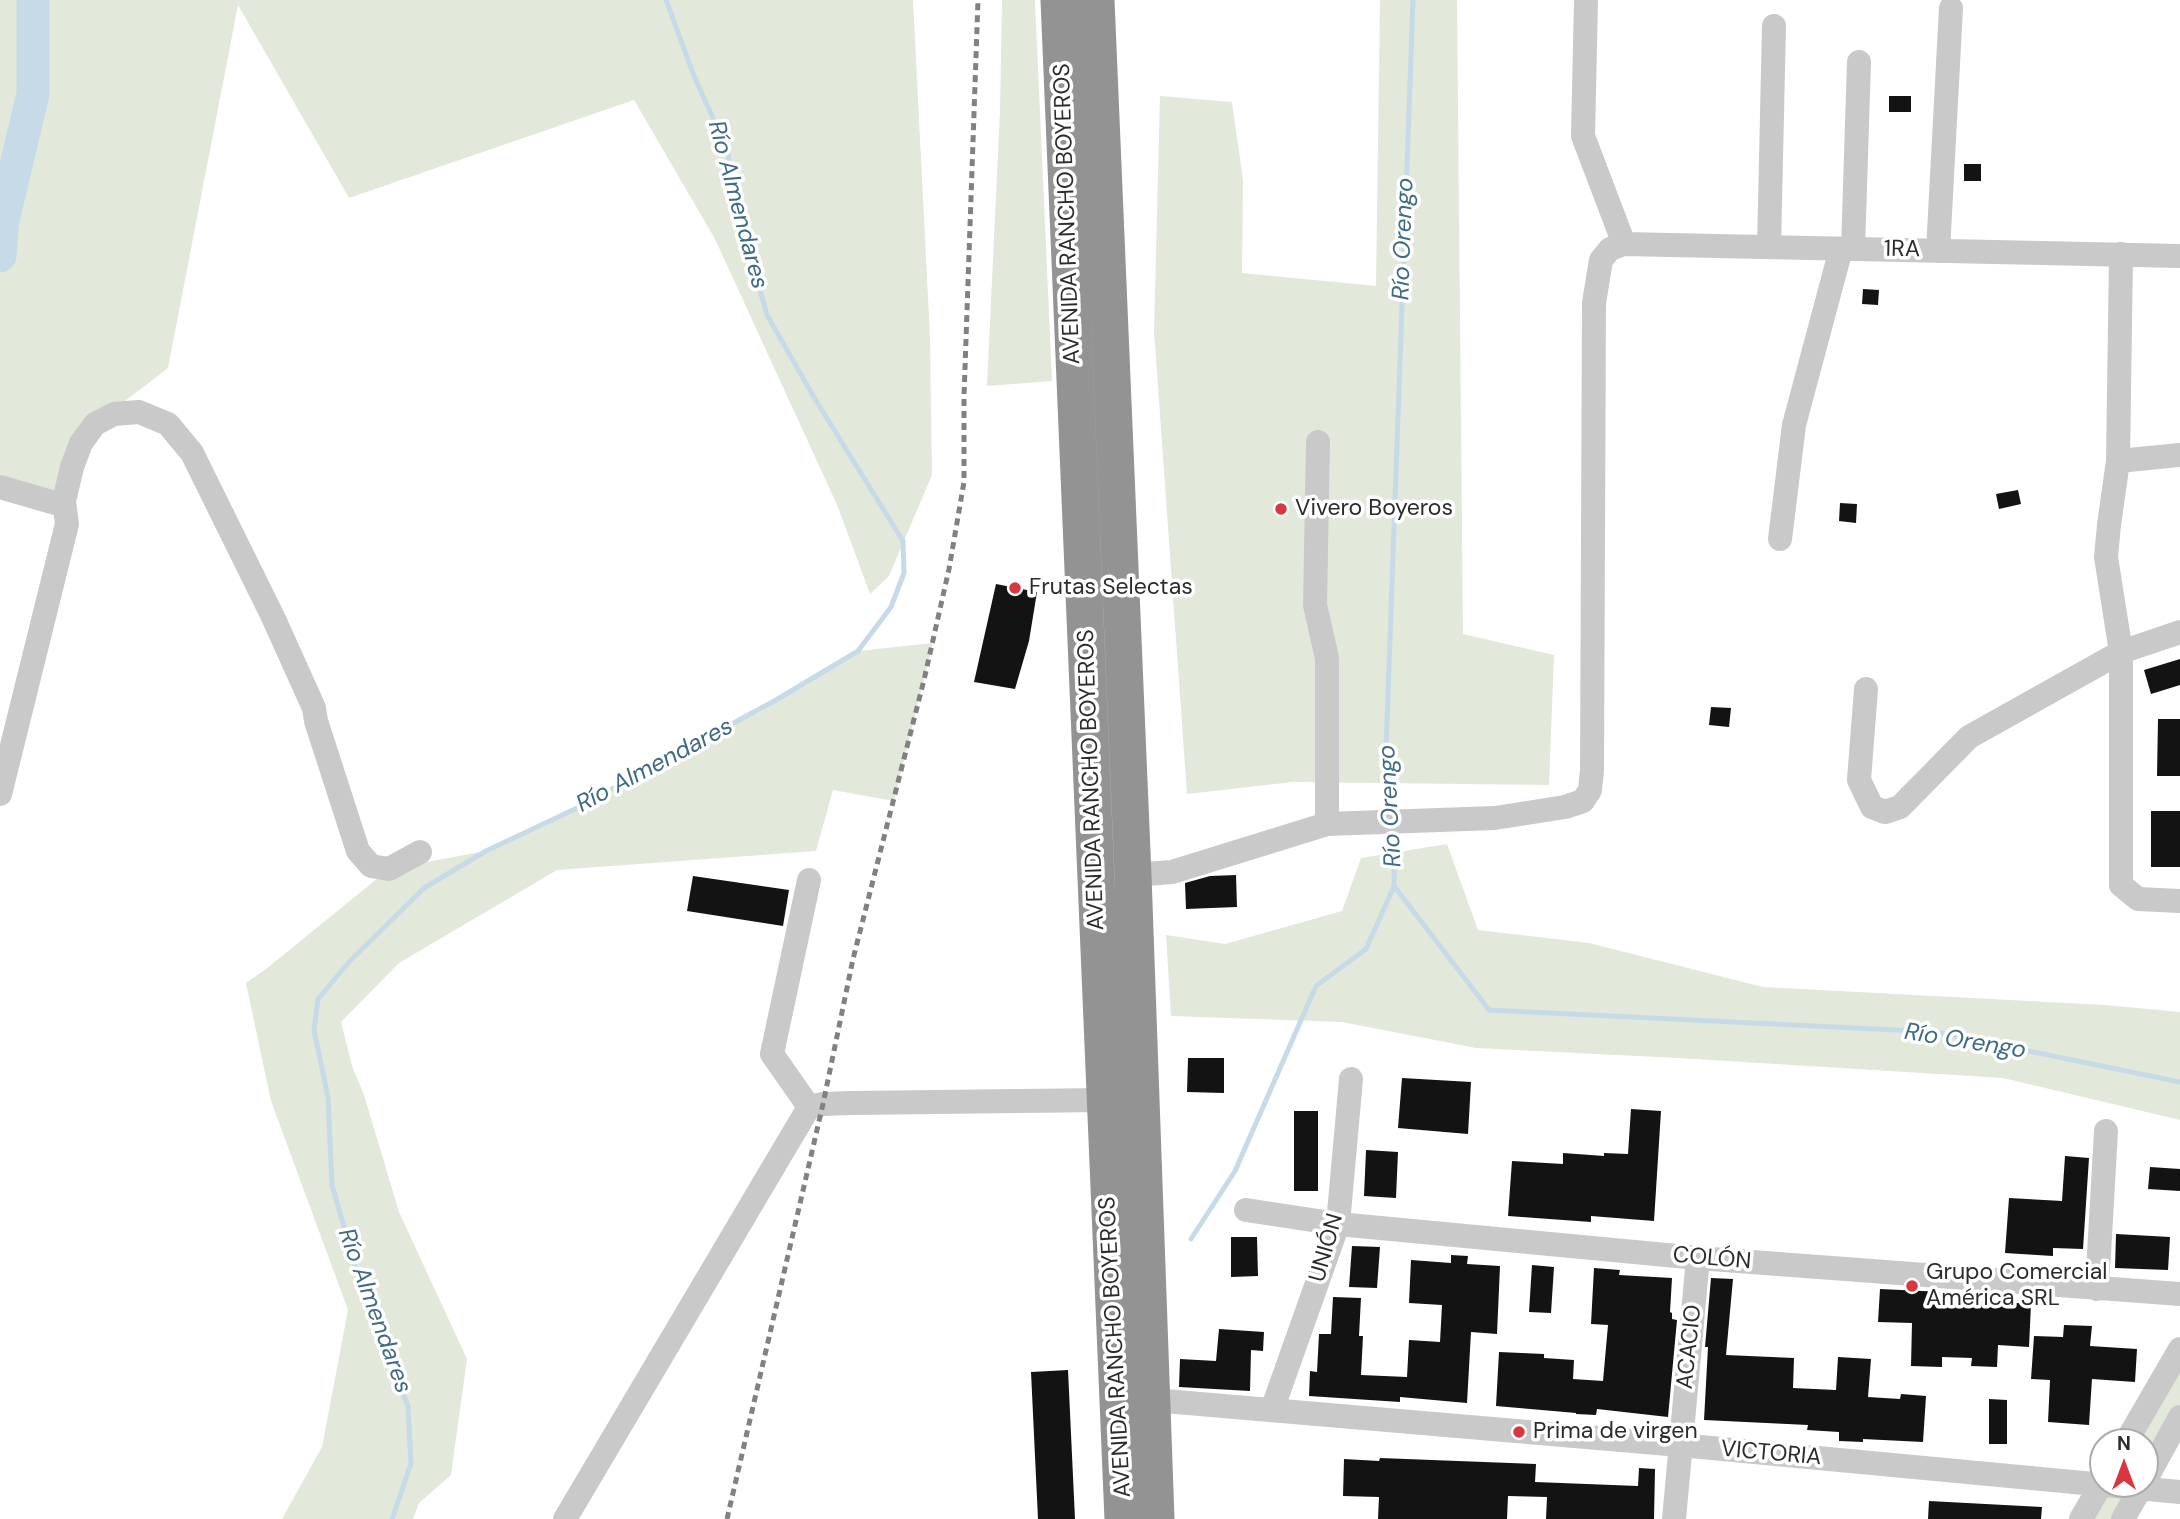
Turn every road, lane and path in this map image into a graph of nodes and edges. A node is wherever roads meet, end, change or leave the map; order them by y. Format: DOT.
graph roads {
  1 [pos="1059,0"];
  2 [pos="1096,0"];
  3 [pos="1586,0"];
  4 [pos="1951,8"];
  5 [pos="1774,26"];
  6 [pos="1859,62"];
  7 [pos="1625,244"];
  8 [pos="1769,247"];
  9 [pos="1847,249"];
  10 [pos="1938,251"];
  11 [pos="2121,254"];
  12 [pos="2180,256"];
  13 [pos="1318,442"];
  14 [pos="2180,455"];
  15 [pos="2118,461"];
  16 [pos="0,487"];
  17 [pos="59,502"];
  18 [pos="1780,539"];
  19 [pos="2180,632"];
  20 [pos="2121,652"];
  21 [pos="1867,689"];
  22 [pos="0,793"];
  23 [pos="1327,824"];
  24 [pos="419,852"];
  25 [pos="1133,875"];
  26 [pos="809,880"];
  27 [pos="2180,901"];
  28 [pos="1351,1079"];
  29 [pos="1104,1100"];
  30 [pos="809,1107"];
  31 [pos="2106,1131"];
  32 [pos="1246,1210"];
  33 [pos="1338,1224"];
  34 [pos="1698,1258"];
  35 [pos="2097,1289"];
  36 [pos="2180,1294"];
  37 [pos="2180,1349"];
  38 [pos="1153,1400"];
  39 [pos="1272,1410"];
  40 [pos="2180,1417"];
  41 [pos="2134,1428"];
  42 [pos="1680,1445"];
  43 [pos="2159,1456"];
  44 [pos="2089,1482"];
  45 [pos="2159,1488"];
  46 [pos="2180,1492"];
  47 [pos="2093,1498"];
  48 [pos="2135,1498"];
  49 [pos="565,1519"];
  50 [pos="1124,1519"];
  51 [pos="1156,1519"];
  52 [pos="1674,1519"];
  53 [pos="2081,1519"];
  54 [pos="2123,1519"];
  1 -- 29 [label="highway, AVENIDA RANCHO BOYEROS"];
  2 -- 25 [label="highway, AVENIDA RANCHO BOYEROS"];
  3 -- 7 [label="street"];
  4 -- 10 [label="street"];
  5 -- 8 [label="street"];
  6 -- 9 [label="street"];
  7 -- 8 [label="street, 1RA"];
  7 -- 23 [label="street"];
  8 -- 9 [label="street, 1RA"];
  9 -- 10 [label="street, 1RA"];
  9 -- 18 [label="street"];
  10 -- 11 [label="street, 1RA"];
  11 -- 12 [label="street, 1RA"];
  11 -- 15 [label="street"];
  13 -- 23 [label="street"];
  14 -- 15 [label="street"];
  15 -- 20 [label="street"];
  16 -- 17 [label="street"];
  17 -- 22 [label="street"];
  17 -- 24 [label="street"];
  19 -- 20 [label="street"];
  20 -- 21 [label="street"];
  20 -- 27 [label="street"];
  23 -- 25 [label="street"];
  25 -- 38 [label="highway, AVENIDA RANCHO BOYEROS"];
  26 -- 30 [label="street"];
  28 -- 33 [label="street, UNIÓN"];
  29 -- 30 [label="street"];
  29 -- 50 [label="highway, AVENIDA RANCHO BOYEROS"];
  30 -- 49 [label="street"];
  31 -- 35 [label="street"];
  32 -- 33 [label="street, COLÓN"];
  33 -- 34 [label="street, COLÓN"];
  33 -- 39 [label="street, UNIÓN"];
  34 -- 35 [label="street, COLÓN"];
  34 -- 42 [label="street, ACACIO"];
  35 -- 36 [label="street, COLÓN"];
  37 -- 41 [label="street"];
  38 -- 39 [label="street, VICTORIA"];
  38 -- 51 [label="highway, AVENIDA RANCHO BOYEROS"];
  39 -- 42 [label="street, VICTORIA"];
  40 -- 43 [label="street"];
  42 -- 44 [label="street, VICTORIA"];
  42 -- 52 [label="street, ACACIO"];
  45 -- 46 [label="street, VICTORIA"];
  47 -- 53 [label="street"];
  48 -- 54 [label="street"];
}
